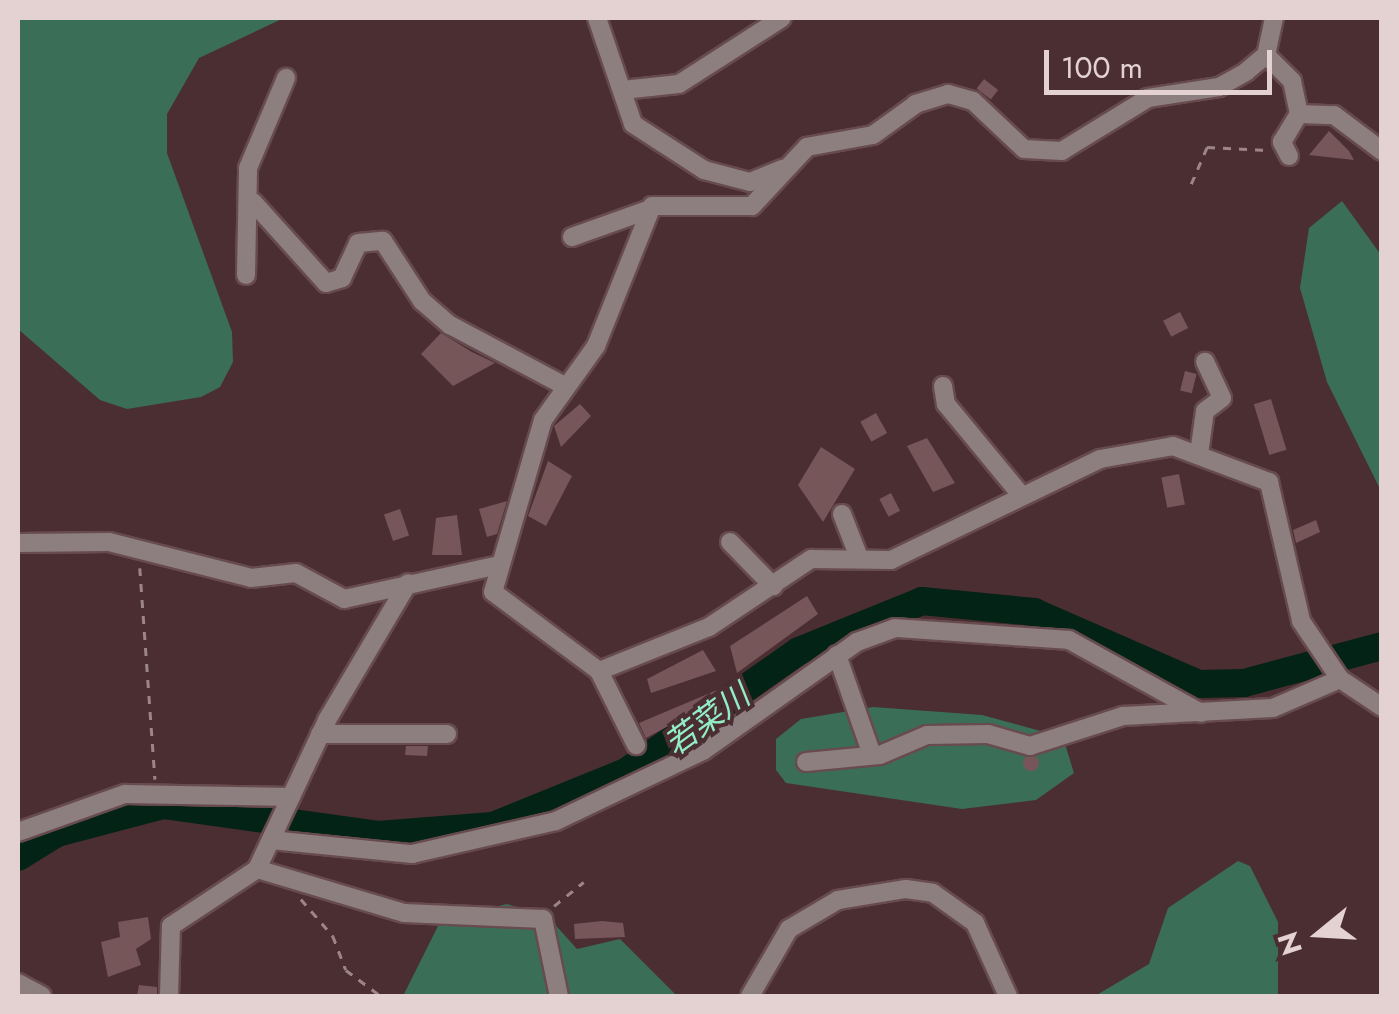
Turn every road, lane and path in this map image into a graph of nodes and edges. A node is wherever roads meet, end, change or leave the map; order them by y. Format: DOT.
graph roads {
  1 [pos="598,18"];
  2 [pos="782,18"];
  3 [pos="1274,18"];
  4 [pos="1266,55"];
  5 [pos="286,78"];
  6 [pos="622,90"];
  7 [pos="1299,114"];
  8 [pos="1286,151"];
  9 [pos="1382,151"];
  10 [pos="784,168"];
  11 [pos="1191,184"];
  12 [pos="253,202"];
  13 [pos="648,210"];
  14 [pos="572,237"];
  15 [pos="246,275"];
  16 [pos="1205,362"];
  17 [pos="561,384"];
  18 [pos="943,386"];
  19 [pos="1199,454"];
  20 [pos="1021,496"];
  21 [pos="842,514"];
  22 [pos="730,542"];
  23 [pos="18,543"];
  24 [pos="858,554"];
  25 [pos="167,559"];
  26 [pos="494,566"];
  27 [pos="408,583"];
  28 [pos="774,586"];
  29 [pos="837,655"];
  30 [pos="599,671"];
  31 [pos="1338,676"];
  32 [pos="1382,707"];
  33 [pos="1202,713"];
  34 [pos="320,734"];
  35 [pos="447,734"];
  36 [pos="636,745"];
  37 [pos="872,755"];
  38 [pos="806,762"];
  39 [pos="156,791"];
  40 [pos="290,800"];
  41 [pos="18,832"];
  42 [pos="273,837"];
  43 [pos="256,870"];
  44 [pos="290,875"];
  45 [pos="584,882"];
  46 [pos="543,918"];
  47 [pos="18,983"];
  48 [pos="42,996"];
  49 [pos="169,996"];
  50 [pos="381,996"];
  51 [pos="560,996"];
  52 [pos="750,996"];
  53 [pos="1008,996"];
  1 -- 6 [label="street"];
  2 -- 6 [label="street"];
  3 -- 4 [label="street"];
  4 -- 7 [label="street"];
  4 -- 10 [label="street"];
  5 -- 12 [label="street"];
  6 -- 10 [label="street"];
  7 -- 8 [label="street"];
  7 -- 9 [label="street"];
  8 -- 11 [label="path"];
  10 -- 13 [label="street"];
  12 -- 15 [label="street"];
  12 -- 17 [label="street"];
  13 -- 14 [label="street"];
  13 -- 17 [label="street"];
  16 -- 19 [label="street"];
  17 -- 26 [label="street"];
  18 -- 20 [label="street"];
  19 -- 20 [label="street"];
  19 -- 31 [label="street"];
  20 -- 24 [label="street"];
  21 -- 24 [label="street"];
  22 -- 28 [label="street"];
  23 -- 25 [label="street"];
  24 -- 28 [label="street"];
  25 -- 27 [label="street"];
  25 -- 39 [label="path"];
  26 -- 27 [label="street"];
  26 -- 30 [label="street"];
  27 -- 34 [label="street"];
  28 -- 30 [label="street"];
  29 -- 33 [label="street"];
  29 -- 37 [label="street"];
  29 -- 42 [label="street"];
  30 -- 36 [label="street"];
  31 -- 32 [label="street"];
  31 -- 33 [label="street"];
  33 -- 37 [label="street"];
  34 -- 35 [label="street"];
  34 -- 40 [label="street"];
  37 -- 38 [label="street"];
  39 -- 40 [label="street"];
  39 -- 41 [label="street"];
  40 -- 42 [label="street"];
  42 -- 43 [label="street"];
  43 -- 44 [label="street"];
  43 -- 49 [label="street"];
  44 -- 46 [label="street"];
  44 -- 50 [label="path"];
  45 -- 46 [label="path"];
  46 -- 51 [label="street"];
  47 -- 48 [label="street"];
  52 -- 53 [label="street"];
}
